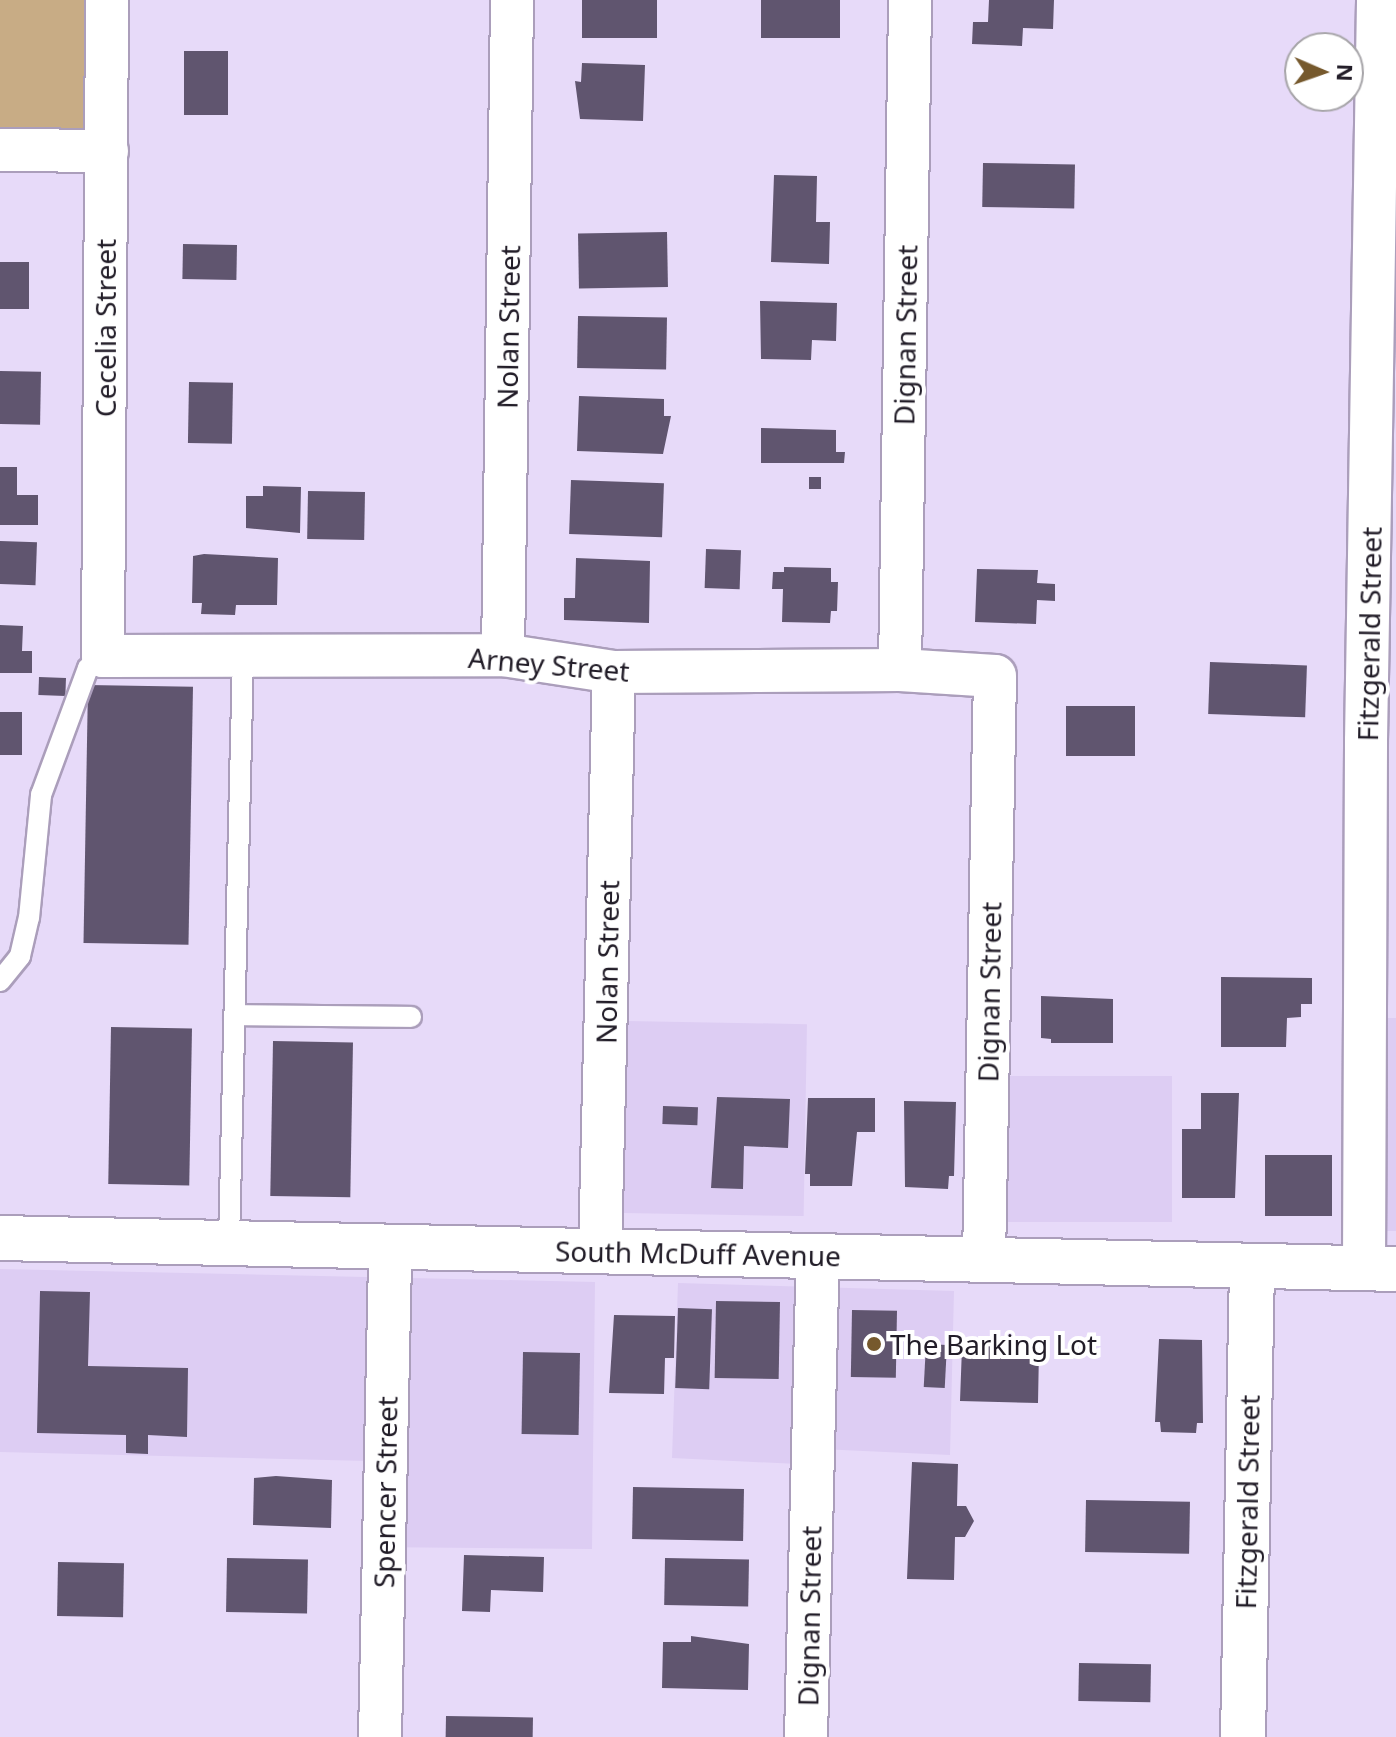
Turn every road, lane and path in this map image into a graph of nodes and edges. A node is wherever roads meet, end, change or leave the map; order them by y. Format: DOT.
graph roads {
  1 [pos="107,0"];
  2 [pos="512,0"];
  3 [pos="910,0"];
  4 [pos="1378,0"];
  5 [pos="0,150"];
  6 [pos="107,151"];
  7 [pos="1385,186"];
  8 [pos="503,655"];
  9 [pos="103,656"];
  10 [pos="243,657"];
  11 [pos="900,670"];
  12 [pos="614,672"];
  13 [pos="995,676"];
  14 [pos="0,981"];
  15 [pos="234,1015"];
  16 [pos="411,1017"];
  17 [pos="0,1238"];
  18 [pos="229,1242"];
  19 [pos="390,1247"];
  20 [pos="600,1252"];
  21 [pos="818,1256"];
  22 [pos="984,1259"];
  23 [pos="1252,1266"];
  24 [pos="1380,1269"];
  25 [pos="380,1737"];
  26 [pos="806,1737"];
  27 [pos="1243,1737"];
  1 -- 6 [label="street, Cecelia Street"];
  2 -- 8 [label="street, Nolan Street"];
  3 -- 11 [label="street, Dignan Street"];
  4 -- 7 [label="street, Fitzgerald Street"];
  5 -- 6 [label="street"];
  6 -- 9 [label="street, Cecelia Street"];
  7 -- 24 [label="street, Fitzgerald Street"];
  8 -- 10 [label="street, Arney Street"];
  8 -- 12 [label="street, Arney Street"];
  9 -- 10 [label="street, Arney Street"];
  9 -- 14 [label="lane"];
  10 -- 15 [label="lane"];
  11 -- 12 [label="street, Arney Street"];
  11 -- 13 [label="street, Arney Street"];
  12 -- 20 [label="street, Nolan Street"];
  13 -- 22 [label="street, Dignan Street"];
  15 -- 16 [label="lane"];
  15 -- 18 [label="lane"];
  17 -- 18 [label="main road, South McDuff Avenue"];
  18 -- 19 [label="main road, South McDuff Avenue"];
  19 -- 20 [label="main road, South McDuff Avenue"];
  19 -- 25 [label="street, Spencer Street"];
  20 -- 21 [label="main road, South McDuff Avenue"];
  21 -- 22 [label="main road, South McDuff Avenue"];
  21 -- 26 [label="street, Dignan Street"];
  22 -- 23 [label="main road, South McDuff Avenue"];
  23 -- 24 [label="main road, South McDuff Avenue"];
  23 -- 27 [label="main road, Fitzgerald Street"];
}
